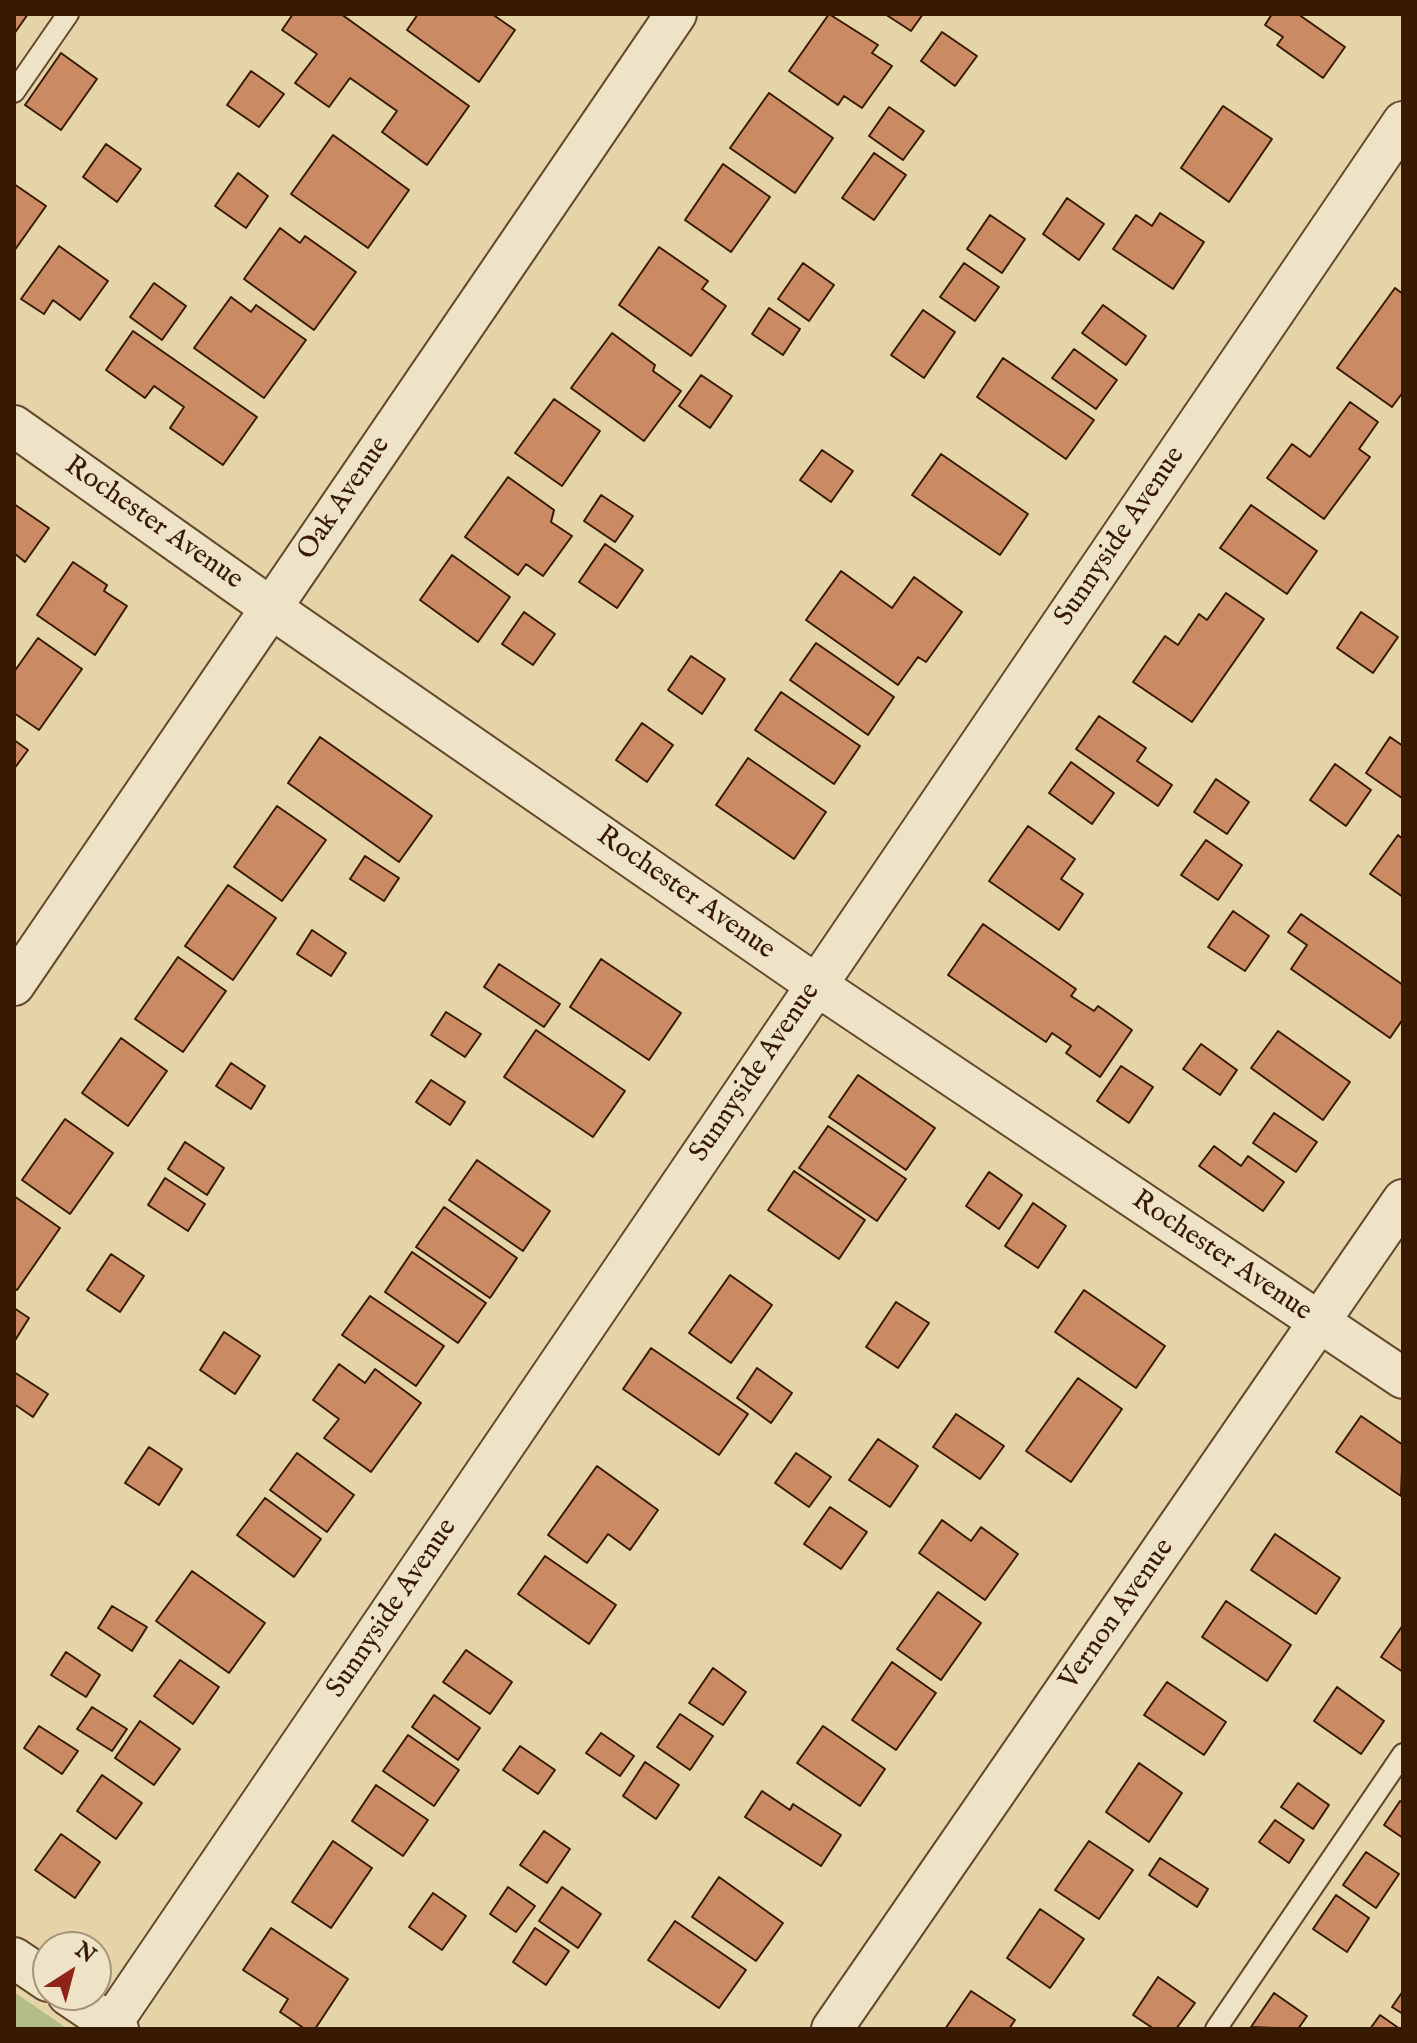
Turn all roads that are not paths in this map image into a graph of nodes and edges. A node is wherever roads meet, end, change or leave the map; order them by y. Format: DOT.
graph roads {
  1 [pos="68,14"];
  2 [pos="676,14"];
  3 [pos="14,92"];
  4 [pos="1403,122"];
  5 [pos="14,426"];
  6 [pos="271,608"];
  7 [pos="815,984"];
  8 [pos="14,985"];
  9 [pos="1403,1200"];
  10 [pos="1320,1324"];
  11 [pos="1403,1378"];
  12 [pos="1403,1754"];
  13 [pos="14,1958"];
  14 [pos="32,1970"];
  15 [pos="92,2011"];
  16 [pos="115,2027"];
  17 [pos="832,2029"];
  18 [pos="1216,2029"];
  1 -- 3 [label="lane"];
  2 -- 6 [label="street, Oak Avenue"];
  4 -- 7 [label="street, Sunnyside Avenue"];
  5 -- 6 [label="street, Rochester Avenue"];
  6 -- 7 [label="street, Rochester Avenue"];
  6 -- 8 [label="street, Oak Avenue"];
  7 -- 10 [label="street, Rochester Avenue"];
  7 -- 16 [label="street, Sunnyside Avenue"];
  9 -- 10 [label="street, Vernon Avenue"];
  10 -- 11 [label="street, Rochester Avenue"];
  10 -- 17 [label="street, Vernon Avenue"];
  12 -- 18 [label="lane"];
  13 -- 14 [label="street"];
  15 -- 16 [label="street"];
}
